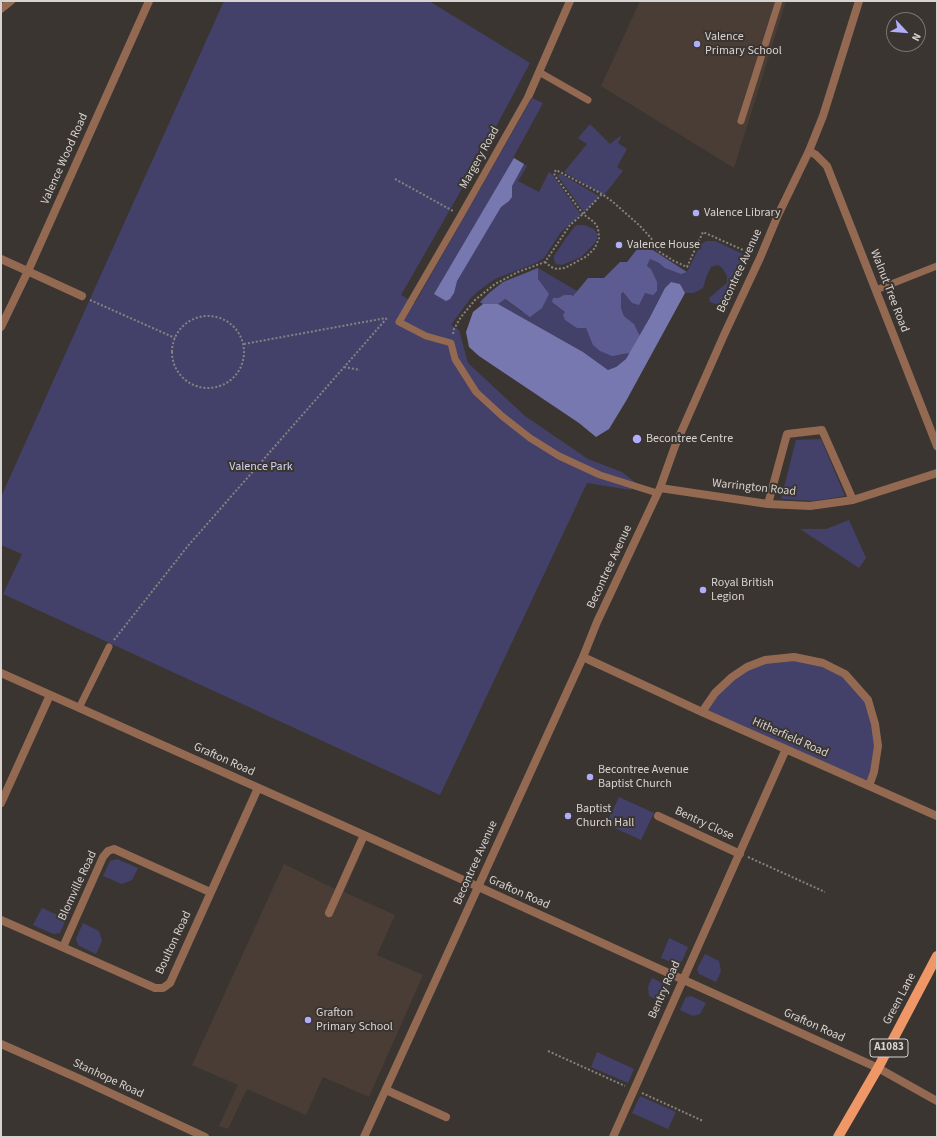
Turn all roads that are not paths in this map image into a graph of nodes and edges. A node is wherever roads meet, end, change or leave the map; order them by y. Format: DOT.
graph roads {
  1 [pos="10,1"];
  2 [pos="149,1"];
  3 [pos="570,1"];
  4 [pos="779,1"];
  5 [pos="859,1"];
  6 [pos="1,9"];
  7 [pos="539,72"];
  8 [pos="529,95"];
  9 [pos="588,100"];
  10 [pos="741,120"];
  11 [pos="809,152"];
  12 [pos="1,259"];
  13 [pos="937,266"];
  14 [pos="28,271"];
  15 [pos="876,290"];
  16 [pos="82,296"];
  17 [pos="1,327"];
  18 [pos="937,446"];
  19 [pos="937,473"];
  20 [pos="658,490"];
  21 [pos="853,500"];
  22 [pos="768,504"];
  23 [pos="109,647"];
  24 [pos="583,658"];
  25 [pos="1,673"];
  26 [pos="50,695"];
  27 [pos="79,708"];
  28 [pos="702,712"];
  29 [pos="786,749"];
  30 [pos="868,786"];
  31 [pos="258,788"];
  32 [pos="1,803"];
  33 [pos="658,816"];
  34 [pos="937,816"];
  35 [pos="364,835"];
  36 [pos="740,854"];
  37 [pos="479,888"];
  38 [pos="210,892"];
  39 [pos="329,914"];
  40 [pos="1,920"];
  41 [pos="63,947"];
  42 [pos="937,956"];
  43 [pos="683,980"];
  44 [pos="1,1044"];
  45 [pos="878,1068"];
  46 [pos="386,1090"];
  47 [pos="937,1101"];
  48 [pos="446,1118"];
  49 [pos="205,1137"];
  50 [pos="364,1137"];
  51 [pos="613,1137"];
  52 [pos="838,1137"];
  1 -- 6 [label="street"];
  2 -- 14 [label="street, Valence Wood Road"];
  3 -- 7 [label="street, Margery Road"];
  4 -- 10 [label="lane"];
  5 -- 11 [label="street, Becontree Avenue"];
  7 -- 8 [label="street, Margery Road"];
  7 -- 9 [label="lane"];
  8 -- 20 [label="lane, Margery Road"];
  11 -- 15 [label="street, Walnut Tree Road"];
  11 -- 20 [label="street, Becontree Avenue"];
  12 -- 14 [label="street"];
  13 -- 15 [label="lane"];
  14 -- 16 [label="street"];
  14 -- 17 [label="street, Valence Wood Road"];
  15 -- 18 [label="street, Walnut Tree Road"];
  19 -- 21 [label="street, Warrington Road"];
  20 -- 22 [label="street, Warrington Road"];
  20 -- 24 [label="street, Becontree Avenue"];
  21 -- 22 [label="street, Warrington Road"];
  21 -- 22 [label="street"];
  23 -- 27 [label="lane"];
  24 -- 28 [label="street, Hitherfield Road"];
  24 -- 37 [label="street, Becontree Avenue"];
  25 -- 26 [label="street, Grafton Road"];
  26 -- 27 [label="street, Grafton Road"];
  26 -- 32 [label="street"];
  27 -- 31 [label="street, Grafton Road"];
  28 -- 29 [label="street, Hitherfield Road"];
  28 -- 30 [label="street"];
  29 -- 30 [label="street, Hitherfield Road"];
  29 -- 36 [label="street, Bentry Road"];
  30 -- 34 [label="street, Hitherfield Road"];
  31 -- 35 [label="street, Grafton Road"];
  31 -- 38 [label="street, Boulton Road"];
  33 -- 36 [label="street, Bentry Close"];
  35 -- 37 [label="street, Grafton Road"];
  35 -- 39 [label="street"];
  36 -- 43 [label="street, Bentry Road"];
  37 -- 43 [label="street, Grafton Road"];
  37 -- 46 [label="street, Becontree Avenue"];
  38 -- 41 [label="street, Boulton Road"];
  38 -- 41 [label="street, Blomville Road"];
  40 -- 41 [label="street, Boulton Road"];
  42 -- 45 [label="main road, Green Lane / A1083"];
  43 -- 45 [label="street, Grafton Road"];
  43 -- 51 [label="street, Bentry Road"];
  44 -- 49 [label="street, Stanhope Road"];
  45 -- 47 [label="street, Grafton Road"];
  45 -- 52 [label="main road, Green Lane / A1083"];
  46 -- 48 [label="street"];
  46 -- 50 [label="street, Becontree Avenue"];
}
